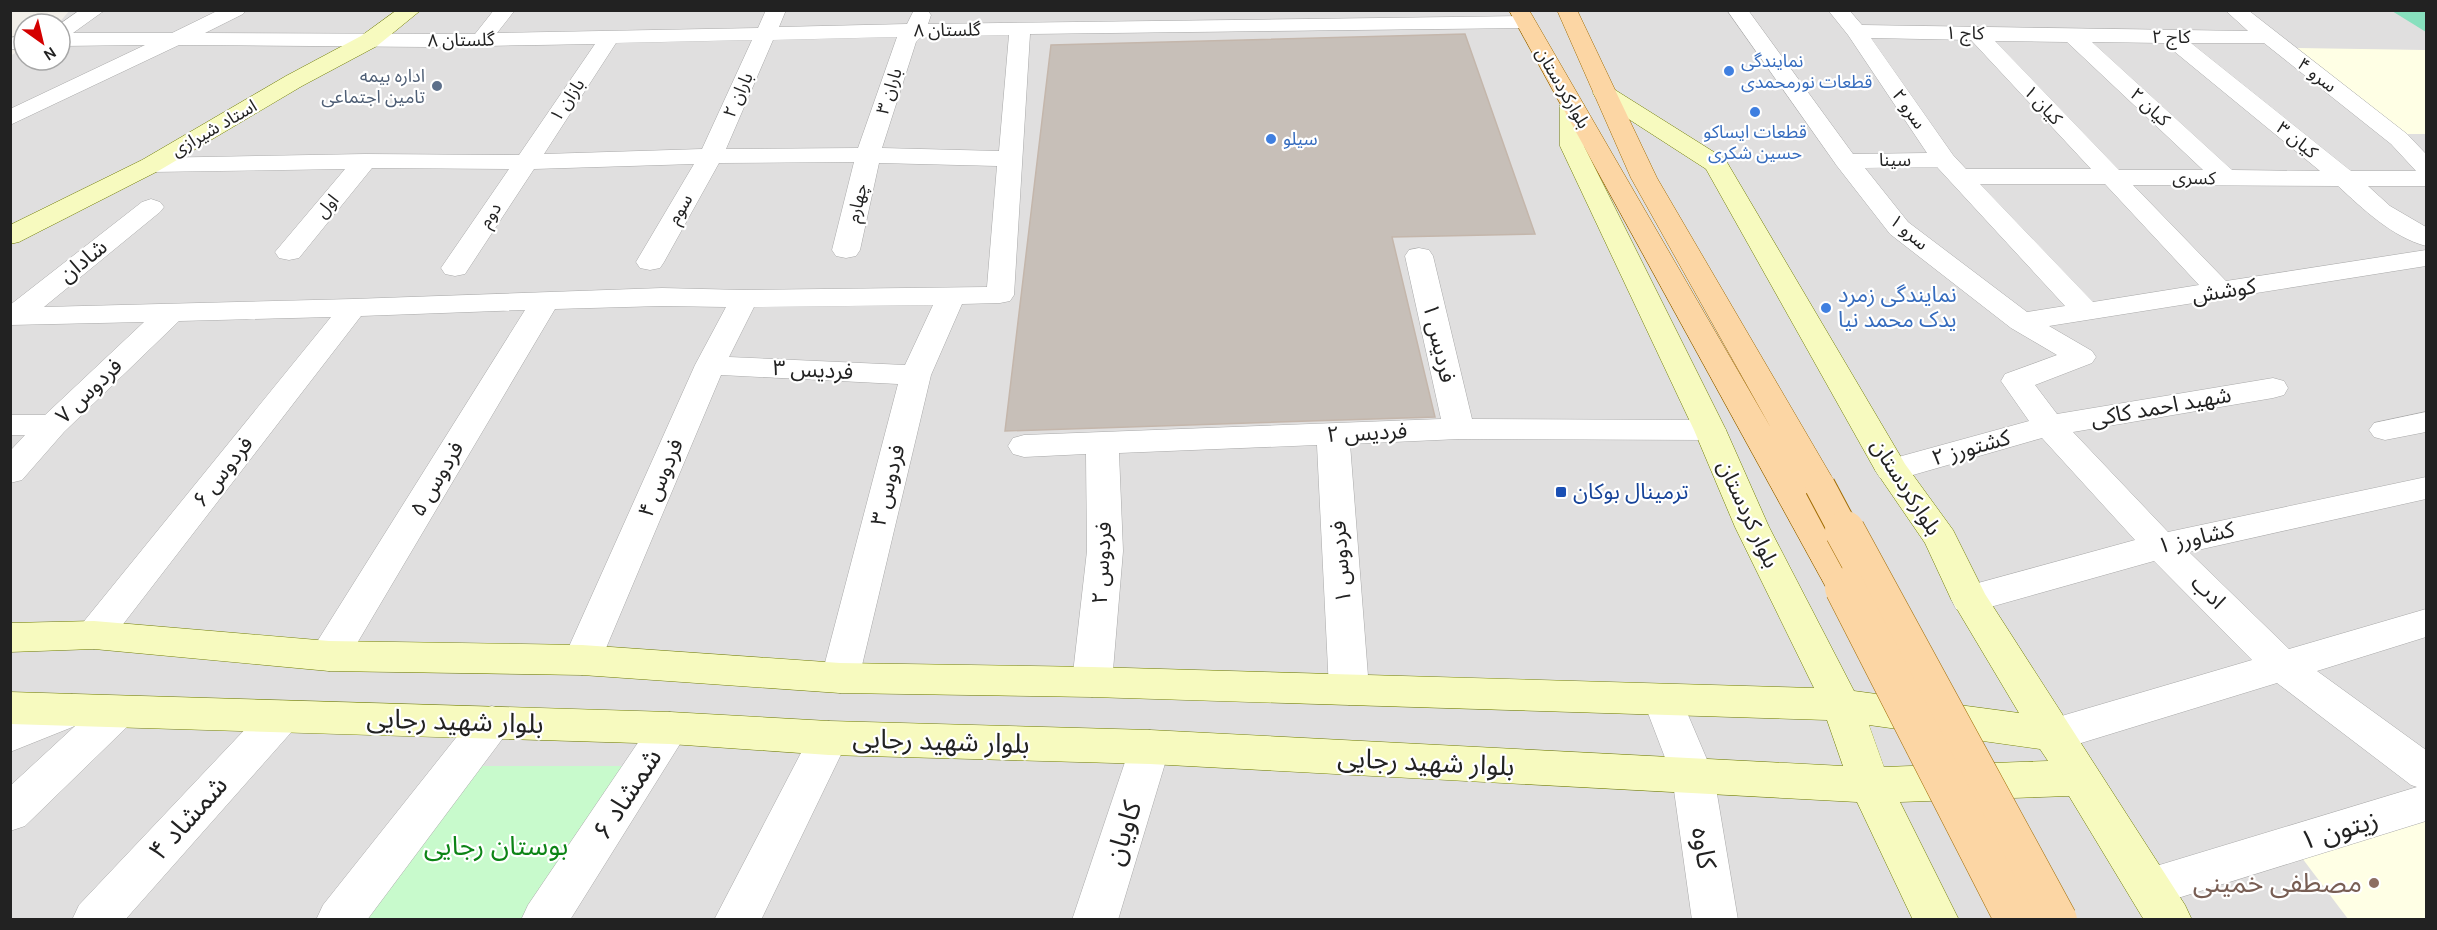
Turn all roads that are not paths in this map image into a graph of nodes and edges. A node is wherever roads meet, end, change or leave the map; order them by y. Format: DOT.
graph roads {
  1 [pos="95,10"];
  2 [pos="236,10"];
  3 [pos="411,10"];
  4 [pos="505,10"];
  5 [pos="776,10"];
  6 [pos="1567,10"];
  7 [pos="1737,10"];
  8 [pos="1838,10"];
  9 [pos="2235,10"];
  10 [pos="1414,16"];
  11 [pos="1522,16"];
  12 [pos="1324,17"];
  13 [pos="1181,18"];
  14 [pos="1054,19"];
  15 [pos="919,20"];
  16 [pos="72,25"];
  17 [pos="1020,28"];
  18 [pos="624,31"];
  19 [pos="1856,32"];
  20 [pos="1976,33"];
  21 [pos="764,35"];
  22 [pos="2073,36"];
  23 [pos="177,37"];
  24 [pos="2169,37"];
  25 [pos="2269,37"];
  26 [pos="72,40"];
  27 [pos="481,40"];
  28 [pos="369,41"];
  29 [pos="1604,93"];
  30 [pos="1572,105"];
  31 [pos="10,118"];
  32 [pos="2399,139"];
  33 [pos="2427,139"];
  34 [pos="868,155"];
  35 [pos="711,156"];
  36 [pos="1010,159"];
  37 [pos="365,161"];
  38 [pos="1846,161"];
  39 [pos="524,162"];
  40 [pos="151,165"];
  41 [pos="1953,168"];
  42 [pos="2427,168"];
  43 [pos="2110,176"];
  44 [pos="2343,177"];
  45 [pos="2226,178"];
  46 [pos="2427,179"];
  47 [pos="151,207"];
  48 [pos="10,236"];
  49 [pos="2427,238"];
  50 [pos="846,250"];
  51 [pos="289,252"];
  52 [pos="1419,256"];
  53 [pos="2427,258"];
  54 [pos="650,262"];
  55 [pos="455,268"];
  56 [pos="2220,291"];
  57 [pos="951,297"];
  58 [pos="744,299"];
  59 [pos="544,302"];
  60 [pos="353,308"];
  61 [pos="170,313"];
  62 [pos="2087,313"];
  63 [pos="13,316"];
  64 [pos="2021,322"];
  65 [pos="710,365"];
  66 [pos="916,375"];
  67 [pos="2016,381"];
  68 [pos="2273,388"];
  69 [pos="2427,422"];
  70 [pos="10,425"];
  71 [pos="53,425"];
  72 [pos="2049,426"];
  73 [pos="1459,429"];
  74 [pos="1710,430"];
  75 [pos="2385,430"];
  76 [pos="1333,435"];
  77 [pos="1102,444"];
  78 [pos="1024,446"];
  79 [pos="1892,470"];
  80 [pos="10,472"];
  81 [pos="2427,488"];
  82 [pos="2161,546"];
  83 [pos="1969,599"];
  84 [pos="2427,623"];
  85 [pos="93,635"];
  86 [pos="10,638"];
  87 [pos="328,656"];
  88 [pos="582,660"];
  89 [pos="2281,665"];
  90 [pos="840,678"];
  91 [pos="1092,682"];
  92 [pos="1349,689"];
  93 [pos="1663,700"];
  94 [pos="1842,705"];
  95 [pos="10,708"];
  96 [pos="72,710"];
  97 [pos="117,712"];
  98 [pos="281,717"];
  99 [pos="492,722"];
  100 [pos="670,728"];
  101 [pos="2055,734"];
  102 [pos="10,736"];
  103 [pos="830,738"];
  104 [pos="1150,747"];
  105 [pos="2427,773"];
  106 [pos="1693,776"];
  107 [pos="2080,778"];
  108 [pos="1870,785"];
  109 [pos="2427,803"];
  110 [pos="10,813"];
  111 [pos="2159,903"];
  112 [pos="95,920"];
  113 [pos="339,920"];
  114 [pos="544,920"];
  115 [pos="737,920"];
  116 [pos="1095,920"];
  117 [pos="1715,920"];
  118 [pos="1936,920"];
  119 [pos="2015,920"];
  120 [pos="2057,920"];
  1 -- 16 [label="street"];
  2 -- 23 [label="street"];
  3 -- 28 [label="street, استاد شیرازی"];
  4 -- 27 [label="street"];
  5 -- 21 [label="street, باران ۲"];
  6 -- 29 [label="main road, بلوارکردستان"];
  7 -- 38 [label="street, سرو ۱"];
  8 -- 19 [label="street, سرو ۲"];
  9 -- 25 [label="street, سرو ۴"];
  10 -- 11 [label="street, گلستان ۸"];
  10 -- 12 [label="street, گلستان ۸"];
  11 -- 30 [label="main road, بلوارکردستان"];
  12 -- 13 [label="street, گلستان ۸"];
  13 -- 14 [label="street, گلستان ۸"];
  14 -- 17 [label="street, گلستان ۸"];
  15 -- 17 [label="street, گلستان ۸"];
  15 -- 21 [label="street, گلستان ۸"];
  15 -- 34 [label="street, باران ۳"];
  17 -- 36 [label="street"];
  18 -- 21 [label="street, گلستان ۸"];
  18 -- 27 [label="street, گلستان ۸"];
  18 -- 39 [label="street, بازان ۱"];
  19 -- 20 [label="street, کاج ۱"];
  19 -- 41 [label="street, سرو ۲"];
  20 -- 22 [label="street, کاج ۱"];
  20 -- 43 [label="street, کیان ۱"];
  21 -- 35 [label="street, باران ۲"];
  22 -- 24 [label="street, کاج ۲"];
  22 -- 45 [label="street, کیان ۲"];
  23 -- 26 [label="street, گلستان ۸"];
  23 -- 28 [label="street, گلستان ۸"];
  23 -- 31 [label="street"];
  24 -- 25 [label="street, کاج ۲"];
  24 -- 44 [label="street, کیان ۳"];
  25 -- 32 [label="street, سرو ۴"];
  27 -- 28 [label="street, گلستان ۸"];
  28 -- 40 [label="street, استاد شیرازی"];
  29 -- 79 [label="street, بلوارکردستان"];
  29 -- 120 [label="main road, بلوارکردستان, bridge"];
  30 -- 74 [label="street, بلوار کردستان"];
  30 -- 119 [label="main road, بلوارکردستان, bridge"];
  32 -- 33 [label="street"];
  32 -- 42 [label="street, سرو ۴"];
  34 -- 35 [label="street"];
  34 -- 36 [label="street"];
  34 -- 50 [label="street, چهارم"];
  35 -- 39 [label="street"];
  35 -- 54 [label="street, سوم"];
  36 -- 57 [label="street"];
  37 -- 39 [label="street"];
  37 -- 40 [label="street"];
  37 -- 51 [label="street, اول"];
  38 -- 41 [label="street, سینا"];
  38 -- 64 [label="street, سرو ۱"];
  39 -- 55 [label="street, دوم"];
  40 -- 48 [label="street, استاد شیرازی"];
  41 -- 43 [label="street, کسری"];
  41 -- 62 [label="street, سرو ۲"];
  43 -- 45 [label="street, کسری"];
  43 -- 56 [label="street, کیان ۱"];
  44 -- 45 [label="street, کسری"];
  44 -- 46 [label="street, کسری"];
  44 -- 49 [label="street, کیان ۳"];
  47 -- 63 [label="street, شادان"];
  52 -- 73 [label="street, فردیس ۱"];
  53 -- 56 [label="street, کوشش"];
  56 -- 62 [label="street, کوشش"];
  57 -- 58 [label="street"];
  57 -- 66 [label="street, فردوس ۳"];
  58 -- 59 [label="street"];
  58 -- 65 [label="street, فردوس ۴"];
  59 -- 60 [label="street"];
  59 -- 87 [label="street, فردوس ۵"];
  60 -- 61 [label="street"];
  60 -- 85 [label="street, فردوس ۶"];
  61 -- 63 [label="street"];
  61 -- 71 [label="street, فردوس ۷"];
  62 -- 64 [label="street, کوشش"];
  64 -- 67 [label="street, سرو ۱"];
  65 -- 66 [label="street, فردیس ۳"];
  65 -- 88 [label="street, فردوس ۴"];
  66 -- 90 [label="street, فردوس ۳"];
  67 -- 72 [label="street, ادب"];
  68 -- 72 [label="street, شهید احمد کاکی"];
  69 -- 75 [label="street"];
  70 -- 71 [label="street"];
  71 -- 80 [label="street, فردوس ۷"];
  72 -- 79 [label="street, کشتورز ۲"];
  72 -- 82 [label="street, ادب"];
  73 -- 74 [label="street, فردیس ۲"];
  73 -- 76 [label="street, فردیس ۲"];
  74 -- 94 [label="street, بلوار کردستان"];
  76 -- 77 [label="street, فردیس ۲"];
  76 -- 92 [label="street, فردوس ۱"];
  77 -- 78 [label="street, فردیس ۲"];
  77 -- 91 [label="street, فردوس ۲"];
  79 -- 83 [label="street, بلوارکردستان"];
  81 -- 82 [label="street, کشاورز ۱"];
  82 -- 83 [label="street, کشاورز ۱"];
  82 -- 89 [label="street, ادب"];
  83 -- 101 [label="street, بلوارکردستان"];
  84 -- 89 [label="street"];
  85 -- 86 [label="street"];
  85 -- 87 [label="street"];
  87 -- 88 [label="street"];
  88 -- 90 [label="street"];
  89 -- 101 [label="street"];
  89 -- 105 [label="street, ادب"];
  90 -- 91 [label="street"];
  91 -- 92 [label="street"];
  92 -- 93 [label="street"];
  93 -- 94 [label="street"];
  93 -- 106 [label="street, کاوه"];
  94 -- 101 [label="street"];
  94 -- 108 [label="street, بلوار کردستان"];
  95 -- 96 [label="street, بلوار شهید رجایی"];
  96 -- 97 [label="street, بلوار شهید رجایی"];
  96 -- 102 [label="street"];
  97 -- 98 [label="street, بلوار شهید رجایی"];
  97 -- 110 [label="street"];
  98 -- 99 [label="street, بلوار شهید رجایی"];
  98 -- 112 [label="street, شمشاد ۴"];
  99 -- 100 [label="street, بلوار شهید رجایی"];
  99 -- 113 [label="street"];
  100 -- 103 [label="street, بلوار شهید رجایی"];
  100 -- 114 [label="street, شمشاد ۶"];
  101 -- 107 [label="street, بلوارکردستان"];
  103 -- 104 [label="street, بلوار شهید رجایی"];
  103 -- 115 [label="street"];
  104 -- 106 [label="street, بلوار شهید رجایی"];
  104 -- 116 [label="street, کاویان"];
  106 -- 108 [label="street, بلوار شهید رجایی"];
  106 -- 117 [label="street, کاوه"];
  107 -- 108 [label="street, بلوار شهید رجایی"];
  107 -- 111 [label="street, بلوارکردستان"];
  108 -- 118 [label="street, بلوار کردستان"];
  109 -- 111 [label="street, زیتون ۱"];
}
